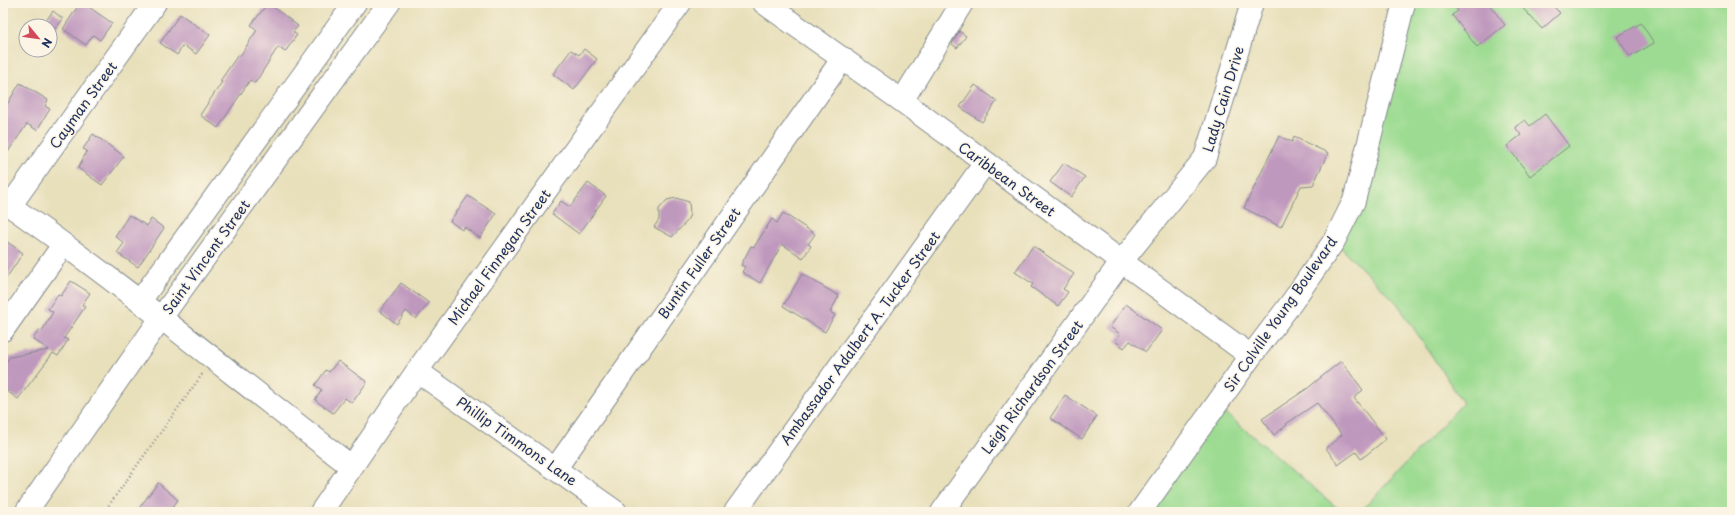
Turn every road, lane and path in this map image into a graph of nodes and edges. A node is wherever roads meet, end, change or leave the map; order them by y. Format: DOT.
graph roads {
  1 [pos="155,3"];
  2 [pos="355,3"];
  3 [pos="389,3"];
  4 [pos="680,3"];
  5 [pos="764,3"];
  6 [pos="962,3"];
  7 [pos="1252,3"];
  8 [pos="1404,3"];
  9 [pos="843,58"];
  10 [pos="902,101"];
  11 [pos="985,164"];
  12 [pos="7,204"];
  13 [pos="63,245"];
  14 [pos="1121,262"];
  15 [pos="140,301"];
  16 [pos="161,318"];
  17 [pos="3,330"];
  18 [pos="1250,356"];
  19 [pos="213,360"];
  20 [pos="417,371"];
  21 [pos="352,467"];
  22 [pos="556,468"];
  23 [pos="26,512"];
  24 [pos="104,512"];
  25 [pos="320,512"];
  26 [pos="616,512"];
  27 [pos="735,512"];
  28 [pos="942,512"];
  29 [pos="1140,512"];
  1 -- 12 [label="street, Cayman Street"];
  2 -- 15 [label="street, Saint Vincent Street"];
  3 -- 16 [label="street, Saint Vincent Street"];
  4 -- 20 [label="street, Michael Finnegan Street"];
  5 -- 9 [label="street, Caribbean Street"];
  6 -- 10 [label="street"];
  7 -- 14 [label="street, Lady Cain Drive"];
  8 -- 18 [label="street, Sir Colville Young Boulevard"];
  9 -- 10 [label="street, Caribbean Street"];
  9 -- 22 [label="street, Buntin Fuller Street"];
  10 -- 11 [label="street, Caribbean Street"];
  11 -- 14 [label="street, Caribbean Street"];
  11 -- 27 [label="street, Ambassador Adalbert A. Tucker Street"];
  12 -- 13 [label="street"];
  13 -- 15 [label="street"];
  13 -- 17 [label="street"];
  14 -- 18 [label="street, Caribbean Street"];
  14 -- 28 [label="street, Leigh Richardson Street"];
  15 -- 16 [label="street"];
  16 -- 19 [label="street"];
  16 -- 23 [label="street, Saint Vincent Street"];
  18 -- 29 [label="street, Sir Colville Young Boulevard"];
  19 -- 21 [label="street"];
  19 -- 24 [label="path"];
  20 -- 21 [label="street, Michael Finnegan Street"];
  20 -- 22 [label="street, Phillip Timmons Lane"];
  21 -- 25 [label="street, Michael Finnegan Street"];
  22 -- 26 [label="street, Phillip Timmons Lane"];
}
